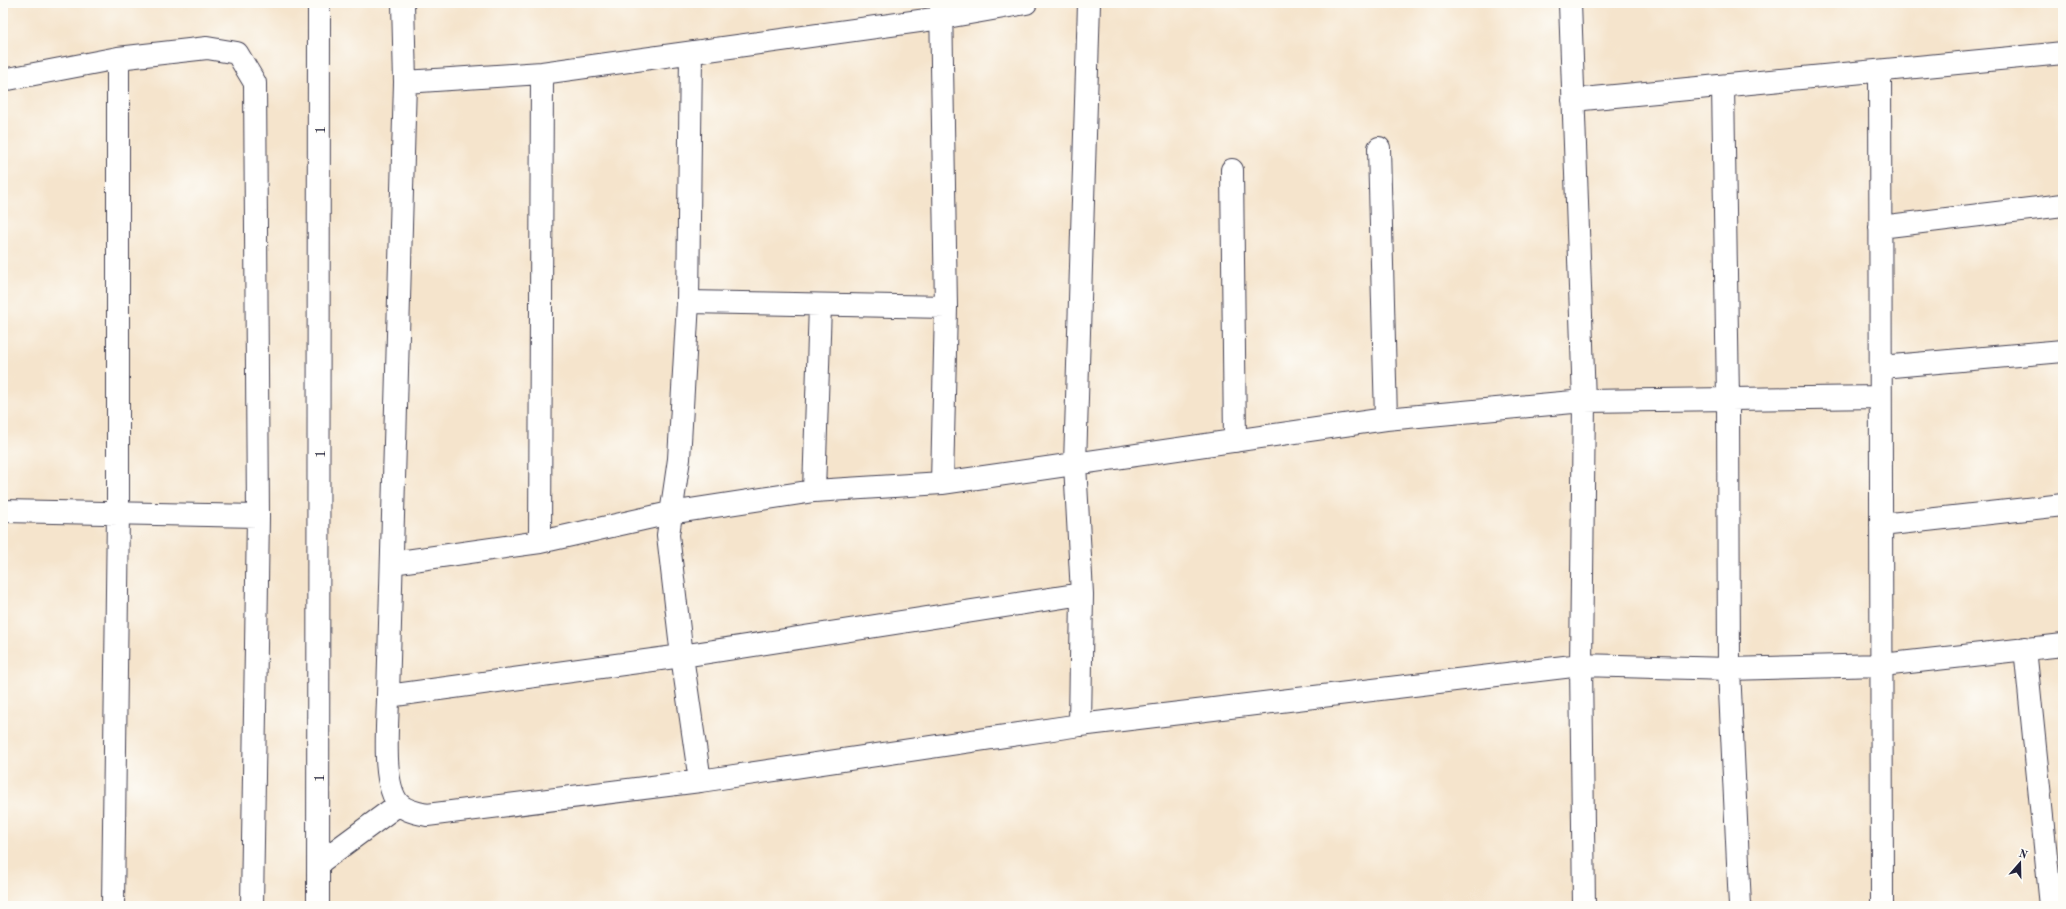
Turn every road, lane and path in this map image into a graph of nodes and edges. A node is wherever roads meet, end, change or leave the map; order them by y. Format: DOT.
graph roads {
  1 [pos="319,3"];
  2 [pos="403,3"];
  3 [pos="1026,3"];
  4 [pos="1089,3"];
  5 [pos="1570,3"];
  6 [pos="941,10"];
  7 [pos="2063,53"];
  8 [pos="691,54"];
  9 [pos="118,58"];
  10 [pos="1880,71"];
  11 [pos="542,74"];
  12 [pos="3,80"];
  13 [pos="405,82"];
  14 [pos="1723,86"];
  15 [pos="1573,100"];
  16 [pos="1379,148"];
  17 [pos="1232,170"];
  18 [pos="2063,205"];
  19 [pos="1880,227"];
  20 [pos="688,302"];
  21 [pos="820,305"];
  22 [pos="946,307"];
  23 [pos="2063,351"];
  24 [pos="1881,367"];
  25 [pos="1880,397"];
  26 [pos="1728,398"];
  27 [pos="1584,401"];
  28 [pos="1386,419"];
  29 [pos="1235,441"];
  30 [pos="1075,464"];
  31 [pos="942,483"];
  32 [pos="814,491"];
  33 [pos="2063,505"];
  34 [pos="3,512"];
  35 [pos="118,513"];
  36 [pos="670,513"];
  37 [pos="258,516"];
  38 [pos="1881,525"];
  39 [pos="540,542"];
  40 [pos="392,563"];
  41 [pos="1082,594"];
  42 [pos="2063,645"];
  43 [pos="2025,648"];
  44 [pos="682,656"];
  45 [pos="1581,665"];
  46 [pos="1882,665"];
  47 [pos="1729,669"];
  48 [pos="388,696"];
  49 [pos="1080,725"];
  50 [pos="700,781"];
  51 [pos="399,804"];
  52 [pos="319,864"];
  53 [pos="113,906"];
  54 [pos="252,906"];
  55 [pos="318,906"];
  56 [pos="1584,906"];
  57 [pos="1740,906"];
  58 [pos="1882,906"];
  59 [pos="2051,906"];
  1 -- 52 [label="street, 1"];
  2 -- 13 [label="street"];
  3 -- 6 [label="street"];
  4 -- 30 [label="street"];
  5 -- 15 [label="street"];
  6 -- 8 [label="street"];
  6 -- 22 [label="street"];
  7 -- 10 [label="street"];
  8 -- 11 [label="street"];
  8 -- 20 [label="street"];
  9 -- 12 [label="street"];
  9 -- 35 [label="street"];
  9 -- 37 [label="street"];
  10 -- 14 [label="street"];
  10 -- 19 [label="street"];
  11 -- 13 [label="street"];
  11 -- 39 [label="street"];
  13 -- 40 [label="street"];
  14 -- 15 [label="street"];
  14 -- 26 [label="street"];
  15 -- 27 [label="street"];
  16 -- 28 [label="street"];
  17 -- 29 [label="street"];
  18 -- 19 [label="street"];
  19 -- 24 [label="street"];
  20 -- 21 [label="street"];
  20 -- 36 [label="street"];
  21 -- 22 [label="street"];
  21 -- 32 [label="street"];
  22 -- 31 [label="street"];
  23 -- 24 [label="street"];
  24 -- 25 [label="street"];
  25 -- 26 [label="street"];
  25 -- 38 [label="street"];
  26 -- 27 [label="street"];
  26 -- 47 [label="street"];
  27 -- 28 [label="street"];
  27 -- 45 [label="street"];
  28 -- 29 [label="street"];
  29 -- 30 [label="street"];
  30 -- 31 [label="street"];
  30 -- 41 [label="street"];
  31 -- 32 [label="street"];
  32 -- 36 [label="street"];
  33 -- 38 [label="street"];
  34 -- 35 [label="street"];
  35 -- 37 [label="street"];
  35 -- 53 [label="street"];
  36 -- 39 [label="street"];
  36 -- 44 [label="street"];
  37 -- 54 [label="street"];
  38 -- 46 [label="street"];
  39 -- 40 [label="street"];
  40 -- 48 [label="street"];
  41 -- 44 [label="street"];
  41 -- 49 [label="street"];
  42 -- 43 [label="street"];
  43 -- 46 [label="street"];
  43 -- 59 [label="street"];
  44 -- 48 [label="street"];
  44 -- 50 [label="street"];
  45 -- 47 [label="street"];
  45 -- 49 [label="street"];
  45 -- 56 [label="street"];
  46 -- 47 [label="street"];
  46 -- 58 [label="street"];
  47 -- 57 [label="street"];
  48 -- 51 [label="street"];
  49 -- 50 [label="street"];
  50 -- 51 [label="street"];
  51 -- 52 [label="street"];
  52 -- 55 [label="street, 1"];
}
